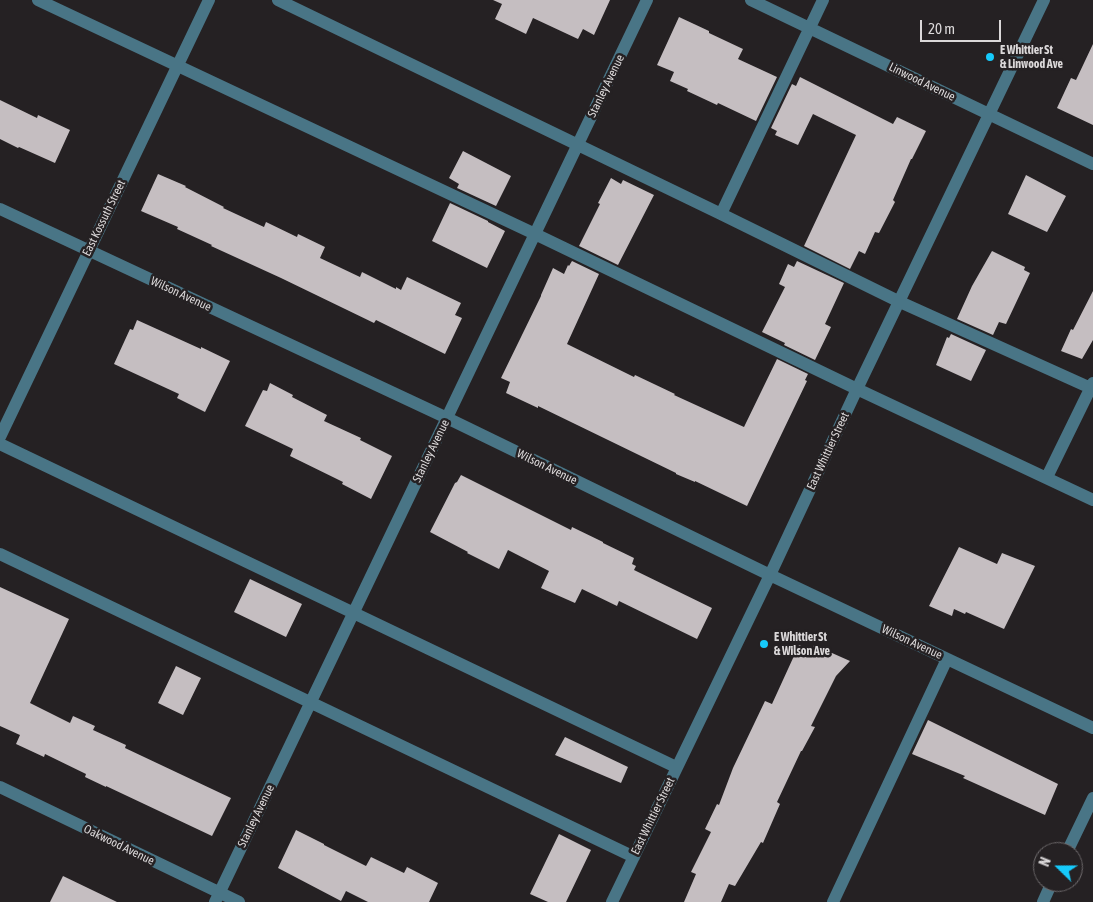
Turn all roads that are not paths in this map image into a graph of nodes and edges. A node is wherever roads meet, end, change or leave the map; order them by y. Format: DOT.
graph roads {
  1 [pos="38,0"];
  2 [pos="209,0"];
  3 [pos="278,0"];
  4 [pos="647,0"];
  5 [pos="752,0"];
  6 [pos="823,0"];
  7 [pos="1044,0"];
  8 [pos="810,28"];
  9 [pos="178,65"];
  10 [pos="989,114"];
  11 [pos="578,145"];
  12 [pos="1093,164"];
  13 [pos="0,210"];
  14 [pos="721,214"];
  15 [pos="535,234"];
  16 [pos="88,251"];
  17 [pos="900,302"];
  18 [pos="1092,387"];
  19 [pos="858,389"];
  20 [pos="447,418"];
  21 [pos="0,437"];
  22 [pos="0,444"];
  23 [pos="1047,477"];
  24 [pos="1093,500"];
  25 [pos="0,554"];
  26 [pos="770,575"];
  27 [pos="354,613"];
  28 [pos="947,659"];
  29 [pos="311,702"];
  30 [pos="1093,728"];
  31 [pos="676,767"];
  32 [pos="0,788"];
  33 [pos="1093,798"];
  34 [pos="1072,842"];
  35 [pos="634,857"];
  36 [pos="217,897"];
  37 [pos="239,902"];
  38 [pos="612,902"];
  39 [pos="832,902"];
  1 -- 9 [label="street"];
  2 -- 9 [label="street, East Kossuth Street"];
  3 -- 11 [label="street"];
  4 -- 11 [label="street, Stanley Avenue"];
  5 -- 8 [label="street, Linwood Avenue"];
  6 -- 8 [label="street"];
  7 -- 10 [label="street, East Whittier Street"];
  8 -- 10 [label="street, Linwood Avenue"];
  8 -- 14 [label="street"];
  9 -- 15 [label="street"];
  9 -- 16 [label="street, East Kossuth Street"];
  10 -- 12 [label="street, Linwood Avenue"];
  10 -- 17 [label="street, East Whittier Street"];
  11 -- 14 [label="street"];
  11 -- 15 [label="street, Stanley Avenue"];
  13 -- 16 [label="street, Wilson Avenue"];
  14 -- 17 [label="street"];
  15 -- 19 [label="street"];
  15 -- 20 [label="street, Stanley Avenue"];
  16 -- 20 [label="street, Wilson Avenue"];
  16 -- 21 [label="street, East Kossuth Street"];
  17 -- 18 [label="street"];
  17 -- 19 [label="street, East Whittier Street"];
  18 -- 23 [label="street"];
  19 -- 23 [label="street"];
  19 -- 26 [label="street, East Whittier Street"];
  20 -- 26 [label="street, Wilson Avenue"];
  20 -- 27 [label="street, Stanley Avenue"];
  22 -- 27 [label="street"];
  23 -- 24 [label="street"];
  25 -- 29 [label="street"];
  26 -- 28 [label="street, Wilson Avenue"];
  26 -- 31 [label="street, East Whittier Street"];
  27 -- 29 [label="street, Stanley Avenue"];
  27 -- 31 [label="street"];
  28 -- 30 [label="street, Wilson Avenue"];
  28 -- 39 [label="street"];
  29 -- 35 [label="street"];
  29 -- 36 [label="street, Stanley Avenue"];
  31 -- 35 [label="street, East Whittier Street"];
  32 -- 36 [label="street, Oakwood Avenue"];
  33 -- 34 [label="street"];
  35 -- 38 [label="street, East Whittier Street"];
  36 -- 37 [label="street, Oakwood Avenue"];
}
